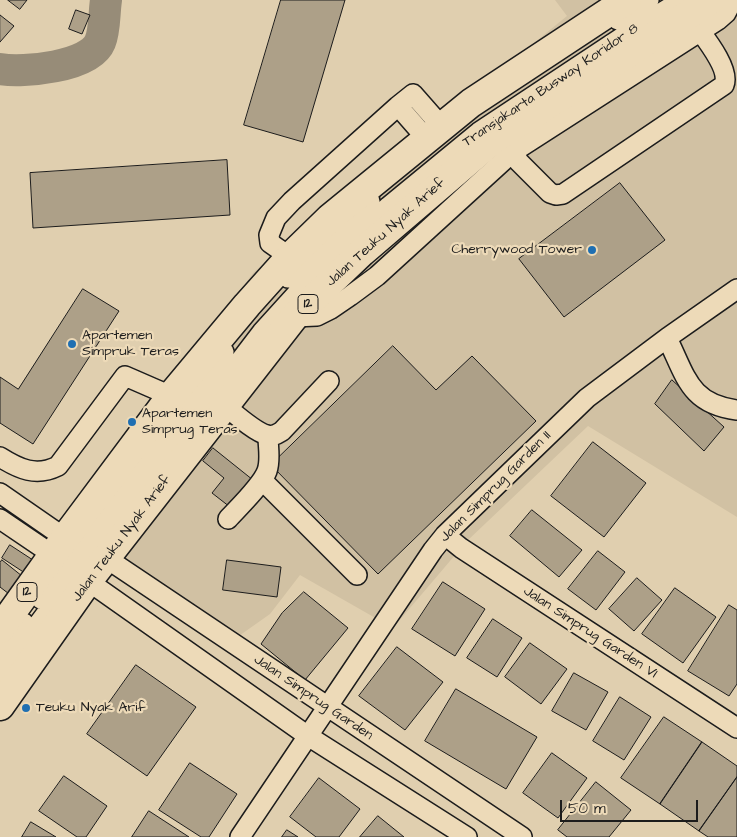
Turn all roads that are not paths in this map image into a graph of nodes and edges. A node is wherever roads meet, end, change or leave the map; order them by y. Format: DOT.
graph roads {
  1 [pos="649,0"];
  2 [pos="682,0"];
  3 [pos="711,0"];
  4 [pos="733,0"];
  5 [pos="614,4"];
  6 [pos="700,31"];
  7 [pos="398,106"];
  8 [pos="434,132"];
  9 [pos="516,157"];
  10 [pos="290,257"];
  11 [pos="737,289"];
  12 [pos="294,317"];
  13 [pos="667,338"];
  14 [pos="329,381"];
  15 [pos="171,396"];
  16 [pos="224,405"];
  17 [pos="737,410"];
  18 [pos="268,436"];
  19 [pos="0,457"];
  20 [pos="262,480"];
  21 [pos="0,493"];
  22 [pos="0,519"];
  23 [pos="228,519"];
  24 [pos="445,535"];
  25 [pos="59,546"];
  26 [pos="106,558"];
  27 [pos="357,575"];
  28 [pos="88,581"];
  29 [pos="0,629"];
  30 [pos="0,657"];
  31 [pos="0,681"];
  32 [pos="0,706"];
  33 [pos="327,708"];
  34 [pos="737,728"];
  35 [pos="308,736"];
  36 [pos="240,837"];
  37 [pos="467,837"];
  38 [pos="522,837"];
  1 -- 30 [label="street, Transjakarta Busway Koridor 8"];
  2 -- 31 [label="street, Transjakarta Busway Koridor 8"];
  3 -- 12 [label="highway, Jalan Teuku Nyak Arief / 12"];
  4 -- 6 [label="street"];
  5 -- 8 [label="highway, 12"];
  6 -- 9 [label="street"];
  6 -- 9 [label="street"];
  7 -- 8 [label="street"];
  7 -- 8 [label="street"];
  7 -- 10 [label="street"];
  8 -- 10 [label="highway, 12"];
  9 -- 12 [label="street"];
  10 -- 15 [label="highway, 12"];
  11 -- 13 [label="street, Jalan Simprug Garden II"];
  12 -- 16 [label="highway, Jalan Teuku Nyak Arief / 12"];
  13 -- 17 [label="street"];
  13 -- 24 [label="street, Jalan Simprug Garden II"];
  14 -- 18 [label="street"];
  15 -- 19 [label="street"];
  15 -- 25 [label="highway, 12"];
  16 -- 18 [label="street"];
  16 -- 26 [label="highway, Jalan Teuku Nyak Arief / 12"];
  18 -- 20 [label="street"];
  20 -- 23 [label="street"];
  20 -- 27 [label="street"];
  21 -- 25 [label="street"];
  22 -- 25 [label="street"];
  24 -- 33 [label="street, Jalan Simprug Garden II"];
  24 -- 34 [label="street, Jalan Simprug Garden VI"];
  25 -- 29 [label="highway, 12"];
  26 -- 28 [label="highway, Jalan Teuku Nyak Arief / 12"];
  26 -- 33 [label="street, Jalan Simprug Garden"];
  28 -- 32 [label="highway, Jalan Teuku Nyak Arief / 12"];
  28 -- 35 [label="street"];
  33 -- 35 [label="street, Jalan Simprug Garden II"];
  33 -- 38 [label="street, Jalan Simprug Garden"];
  35 -- 36 [label="street"];
  35 -- 37 [label="street"];
}
